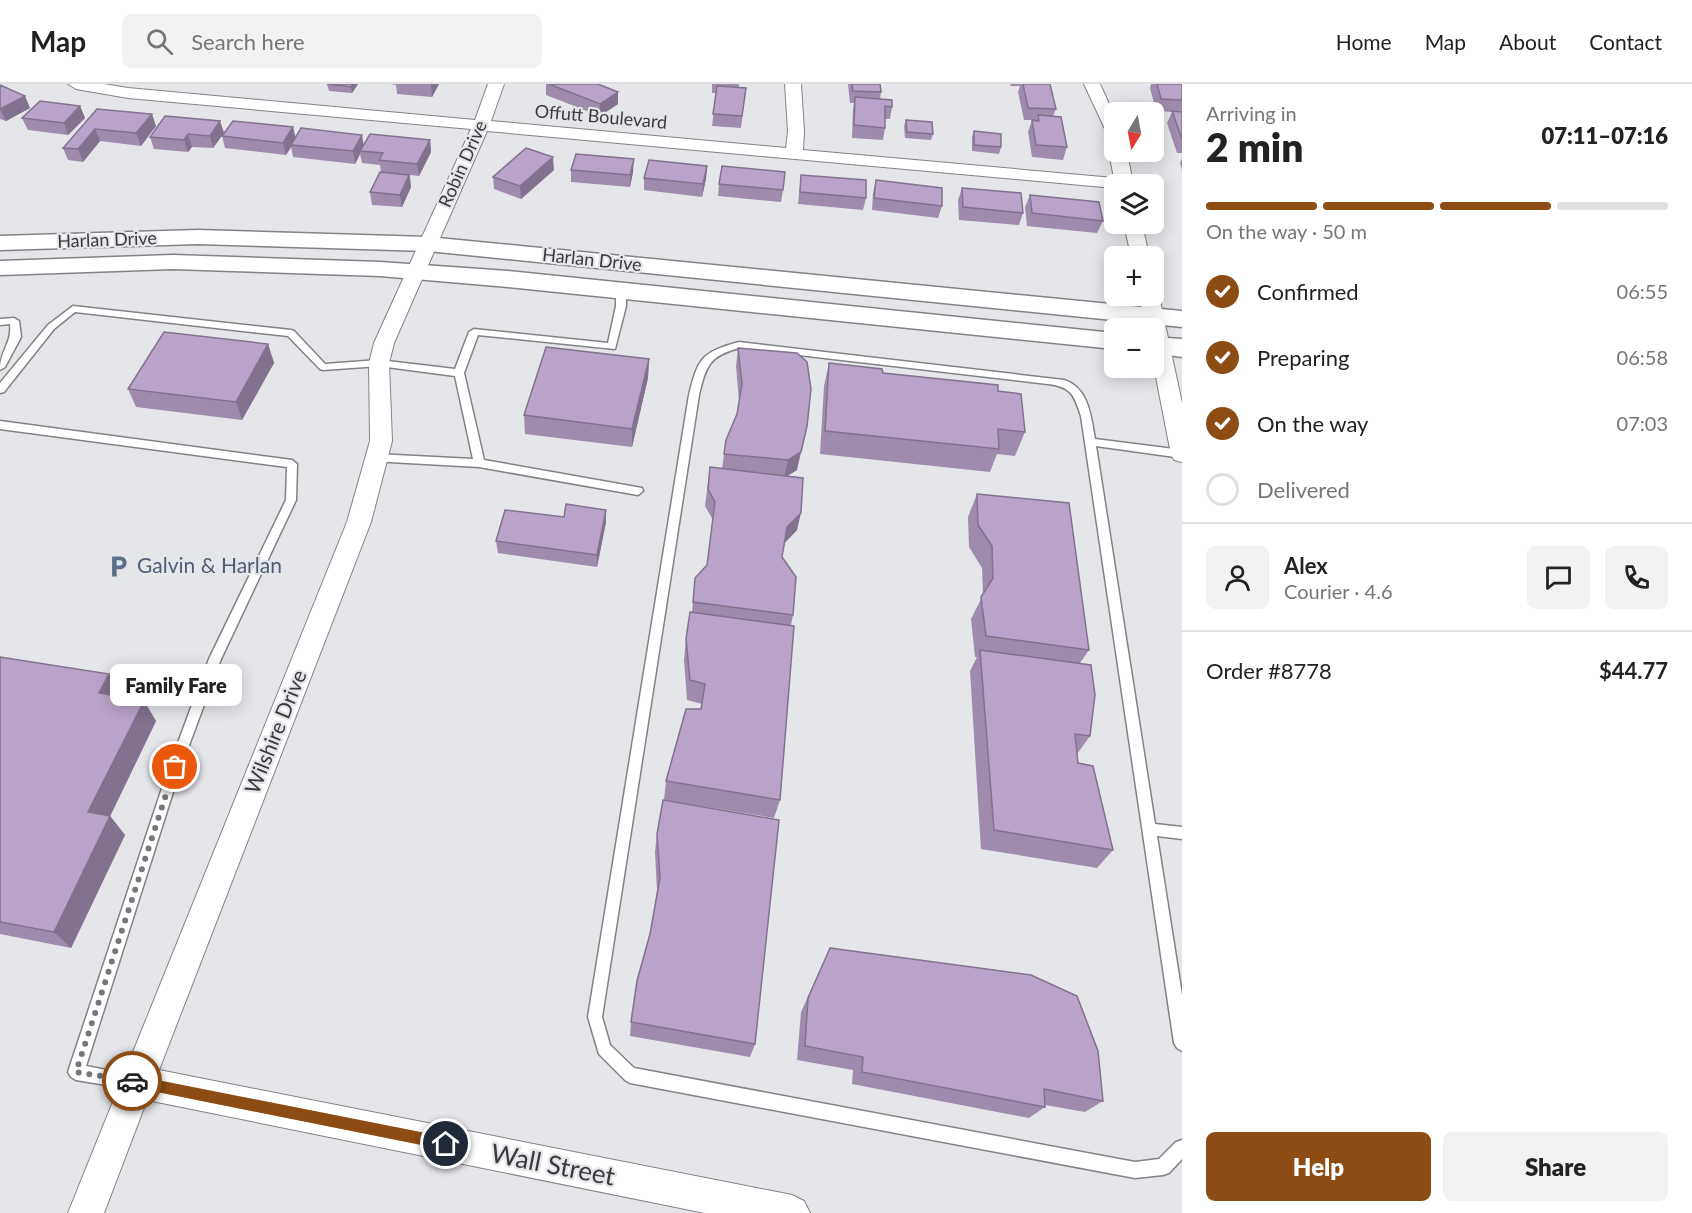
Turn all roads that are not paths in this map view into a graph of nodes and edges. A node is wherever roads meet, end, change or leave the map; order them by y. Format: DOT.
graph roads {
  1 [pos="76,84"];
  2 [pos="496,84"];
  3 [pos="793,84"];
  4 [pos="1092,84"];
  5 [pos="1104,110"];
  6 [pos="481,126"];
  7 [pos="794,155"];
  8 [pos="1104,182"];
  9 [pos="0,243"];
  10 [pos="428,244"];
  11 [pos="0,268"];
  12 [pos="416,271"];
  13 [pos="621,291"];
  14 [pos="1104,302"];
  15 [pos="1151,306"];
  16 [pos="1182,319"];
  17 [pos="0,322"];
  18 [pos="1104,340"];
  19 [pos="1165,346"];
  20 [pos="380,363"];
  21 [pos="0,367"];
  22 [pos="459,373"];
  23 [pos="0,390"];
  24 [pos="1177,403"];
  25 [pos="0,425"];
  26 [pos="1089,442"];
  27 [pos="1182,454"];
  28 [pos="376,458"];
  29 [pos="478,463"];
  30 [pos="638,491"];
  31 [pos="1150,829"];
  32 [pos="1182,833"];
  33 [pos="1182,1042"];
  34 [pos="137,1082"];
  35 [pos="1182,1148"];
  36 [pos="86,1213"];
  37 [pos="792,1213"];
  1 -- 6 [label="street, Offutt Boulevard"];
  2 -- 6 [label="street, Robin Drive"];
  3 -- 7 [label="street"];
  4 -- 5 [label="street"];
  6 -- 7 [label="street, Offutt Boulevard"];
  6 -- 10 [label="street, Robin Drive"];
  7 -- 8 [label="street, Offutt Boulevard"];
  9 -- 10 [label="main road, Harlan Drive"];
  10 -- 12 [label="street, Wilshire Drive"];
  10 -- 14 [label="main road, Harlan Drive"];
  11 -- 12 [label="main road, Harlan Drive"];
  12 -- 13 [label="main road, Harlan Drive"];
  12 -- 20 [label="street, Wilshire Drive"];
  13 -- 18 [label="main road, Harlan Drive"];
  13 -- 22 [label="lane"];
  15 -- 16 [label="main road, Harlan Drive"];
  15 -- 19 [label="street"];
  17 -- 21 [label="lane"];
  19 -- 24 [label="street"];
  20 -- 22 [label="lane"];
  20 -- 23 [label="lane"];
  20 -- 28 [label="street, Wilshire Drive"];
  22 -- 29 [label="lane"];
  24 -- 27 [label="street"];
  25 -- 34 [label="lane"];
  26 -- 27 [label="lane"];
  26 -- 31 [label="lane"];
  26 -- 35 [label="lane"];
  28 -- 29 [label="lane"];
  28 -- 34 [label="street, Wilshire Drive"];
  29 -- 30 [label="lane"];
  31 -- 32 [label="lane"];
  31 -- 33 [label="lane"];
  34 -- 36 [label="street, Wilshire Drive"];
  34 -- 37 [label="street, Wall Street"];
}
